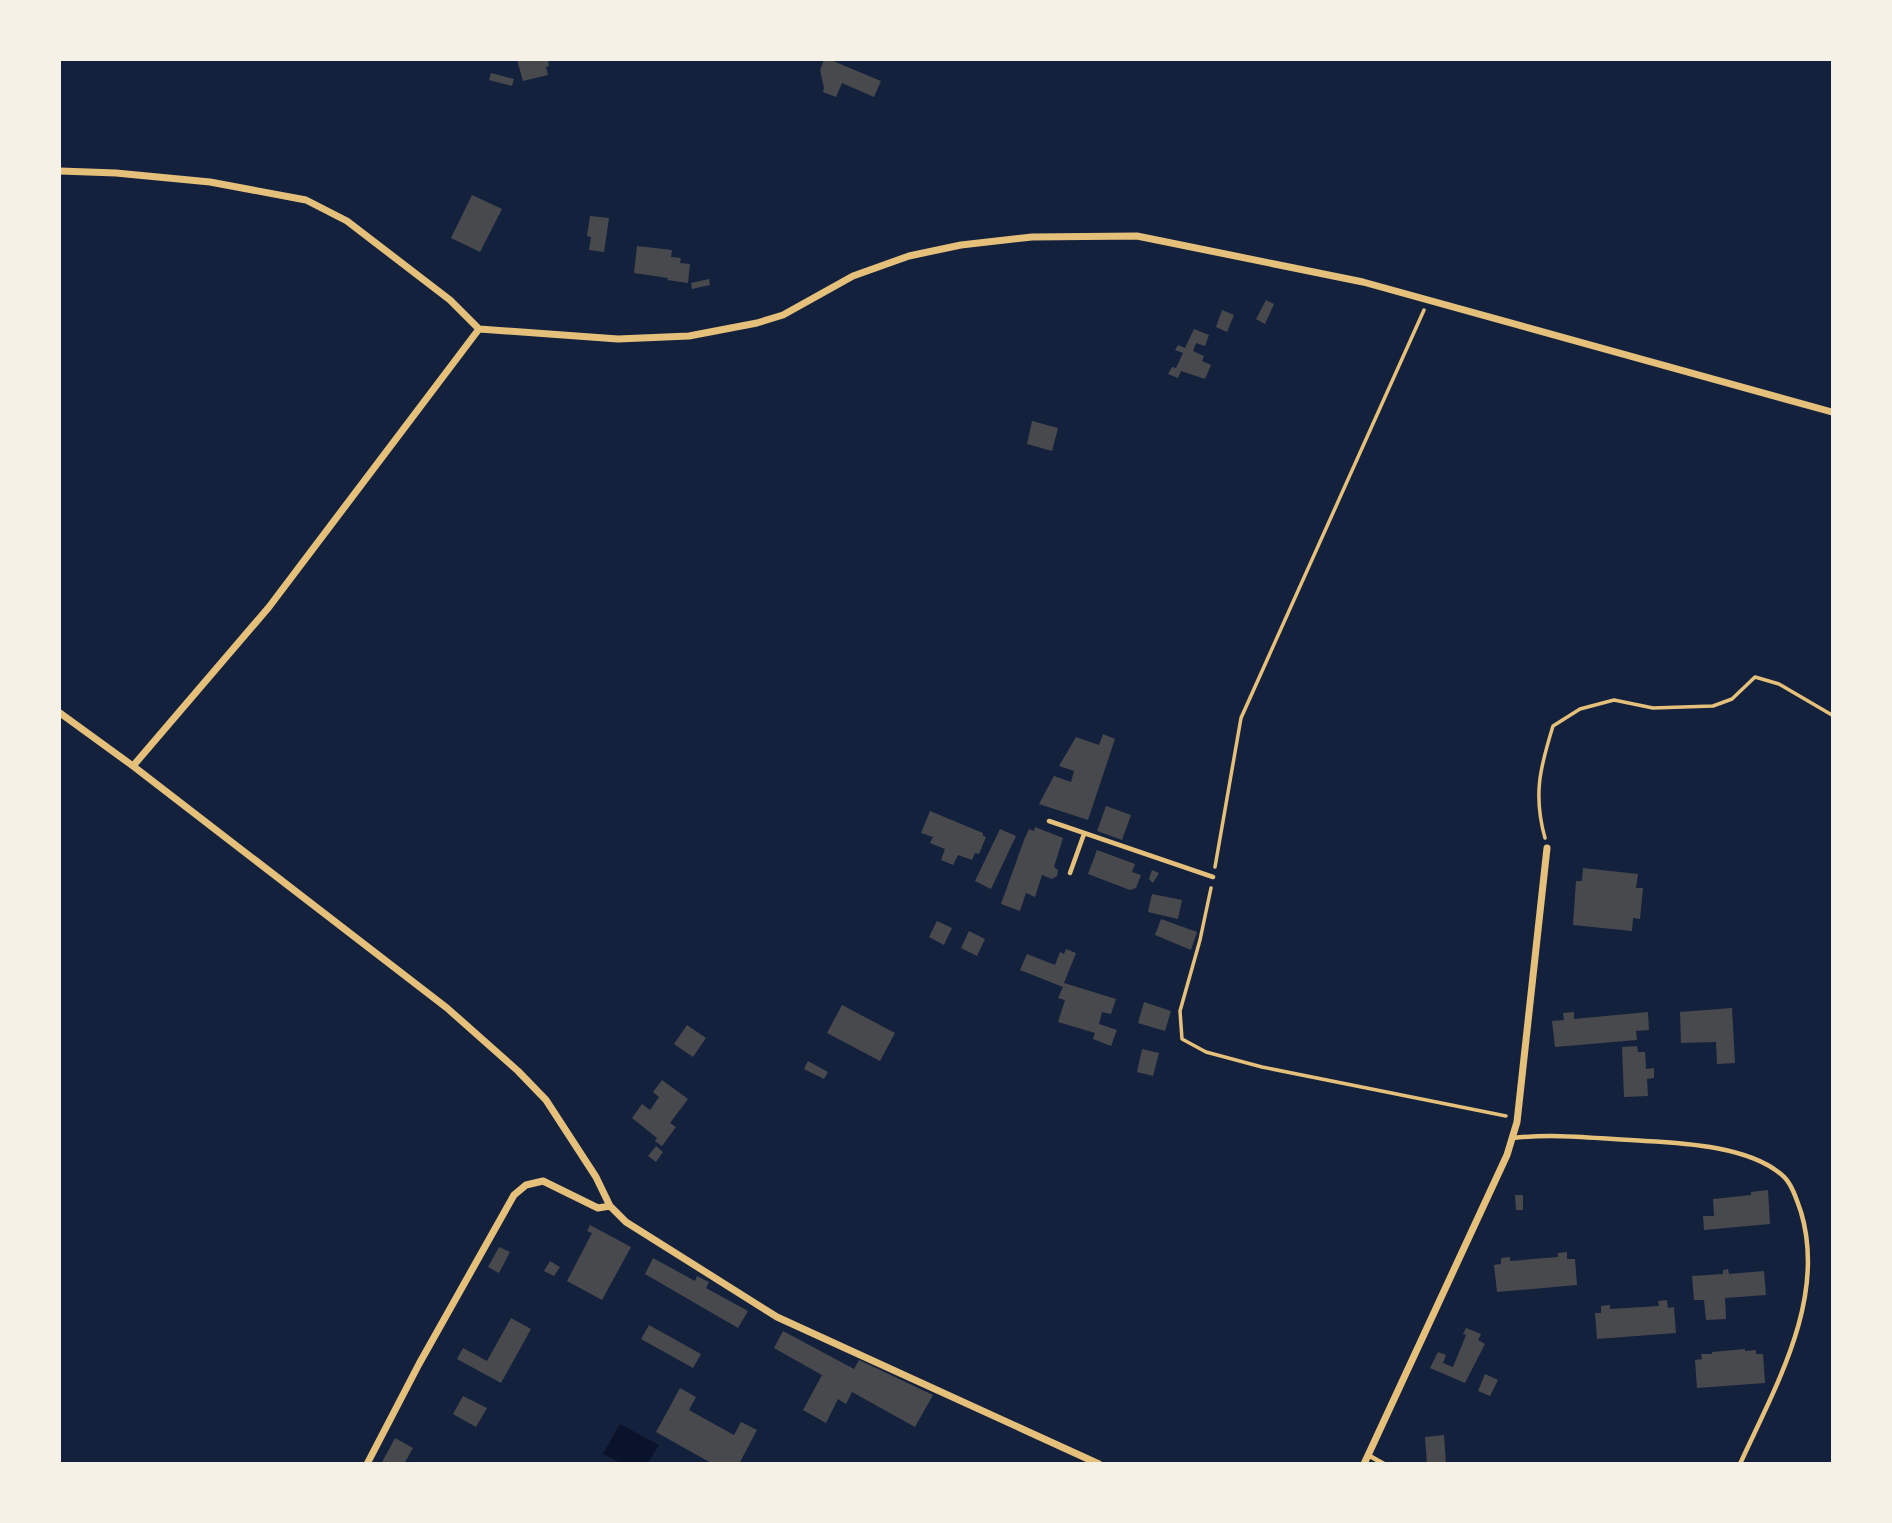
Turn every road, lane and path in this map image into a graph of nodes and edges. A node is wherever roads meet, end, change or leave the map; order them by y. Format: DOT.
graph roads {
  1 [pos="60,171"];
  2 [pos="1428,300"];
  3 [pos="480,329"];
  4 [pos="1832,412"];
  5 [pos="60,713"];
  6 [pos="1832,715"];
  7 [pos="133,766"];
  8 [pos="1049,821"];
  9 [pos="1084,834"];
  10 [pos="1547,848"];
  11 [pos="1070,873"];
  12 [pos="1213,877"];
  13 [pos="1517,1122"];
  14 [pos="1512,1138"];
  15 [pos="610,1206"];
  16 [pos="1368,1455"];
  17 [pos="367,1464"];
  18 [pos="1099,1464"];
  19 [pos="1364,1464"];
  20 [pos="1384,1464"];
  21 [pos="1740,1464"];
  1 -- 3 [label="street"];
  2 -- 3 [label="street"];
  2 -- 4 [label="street"];
  2 -- 12 [label="path"];
  3 -- 7 [label="street"];
  5 -- 7 [label="street"];
  6 -- 10 [label="path"];
  7 -- 15 [label="street"];
  8 -- 9 [label="lane"];
  9 -- 11 [label="lane"];
  9 -- 12 [label="lane"];
  10 -- 13 [label="street"];
  12 -- 13 [label="path"];
  13 -- 14 [label="street"];
  14 -- 16 [label="street"];
  14 -- 21 [label="lane"];
  15 -- 17 [label="street"];
  15 -- 18 [label="street"];
  16 -- 19 [label="street"];
  16 -- 20 [label="lane"];
}
